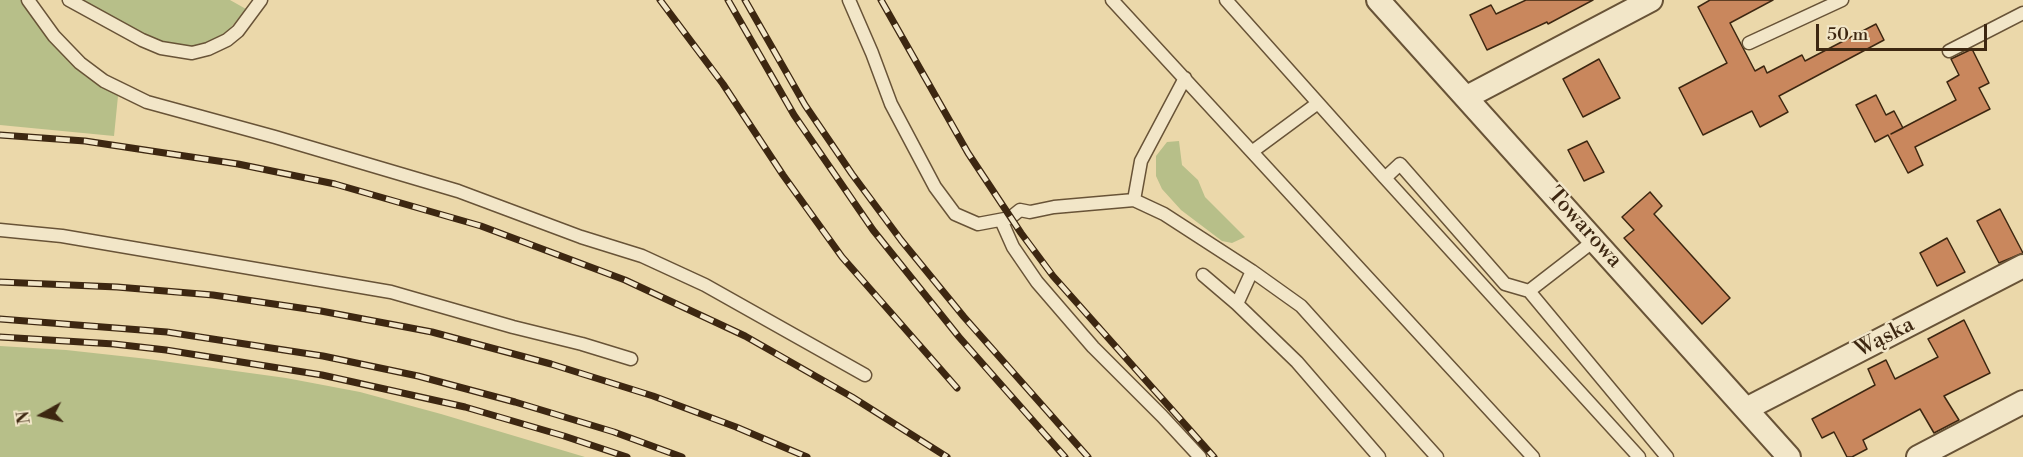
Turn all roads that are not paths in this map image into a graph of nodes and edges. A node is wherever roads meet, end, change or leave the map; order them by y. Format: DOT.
graph roads {
  1 [pos="28,0"];
  2 [pos="69,0"];
  3 [pos="261,0"];
  4 [pos="849,0"];
  5 [pos="1112,0"];
  6 [pos="1226,0"];
  7 [pos="1378,0"];
  8 [pos="1651,0"];
  9 [pos="1842,0"];
  10 [pos="2023,13"];
  11 [pos="1749,43"];
  12 [pos="1949,51"];
  13 [pos="1185,78"];
  14 [pos="1467,97"];
  15 [pos="1318,103"];
  16 [pos="1253,151"];
  17 [pos="1385,178"];
  18 [pos="1134,200"];
  19 [pos="1001,220"];
  20 [pos="0,230"];
  21 [pos="1595,240"];
  22 [pos="2023,266"];
  23 [pos="1252,271"];
  24 [pos="1203,274"];
  25 [pos="1529,291"];
  26 [pos="1238,304"];
  27 [pos="631,359"];
  28 [pos="865,375"];
  29 [pos="2023,402"];
  30 [pos="1746,409"];
  31 [pos="1200,457"];
  32 [pos="1379,457"];
  33 [pos="1437,457"];
  34 [pos="1533,457"];
  35 [pos="1639,457"];
  36 [pos="1667,457"];
  37 [pos="1789,457"];
  38 [pos="1918,457"];
  1 -- 28 [label="lane"];
  2 -- 3 [label="lane"];
  4 -- 19 [label="lane"];
  5 -- 13 [label="lane"];
  6 -- 15 [label="lane"];
  7 -- 14 [label="street, Towarowa"];
  8 -- 14 [label="street"];
  9 -- 11 [label="lane"];
  10 -- 12 [label="lane"];
  13 -- 16 [label="lane"];
  13 -- 18 [label="lane"];
  14 -- 21 [label="street, Towarowa"];
  15 -- 16 [label="lane"];
  15 -- 17 [label="lane"];
  16 -- 34 [label="lane"];
  17 -- 25 [label="lane"];
  17 -- 35 [label="lane"];
  18 -- 19 [label="lane"];
  18 -- 23 [label="lane"];
  19 -- 31 [label="lane"];
  20 -- 27 [label="lane"];
  21 -- 25 [label="lane"];
  21 -- 30 [label="street, Towarowa"];
  22 -- 30 [label="street, Wąska"];
  23 -- 26 [label="lane"];
  23 -- 33 [label="lane"];
  24 -- 26 [label="lane"];
  25 -- 36 [label="lane"];
  26 -- 32 [label="lane"];
  29 -- 38 [label="street"];
  30 -- 37 [label="street, Towarowa"];
}
